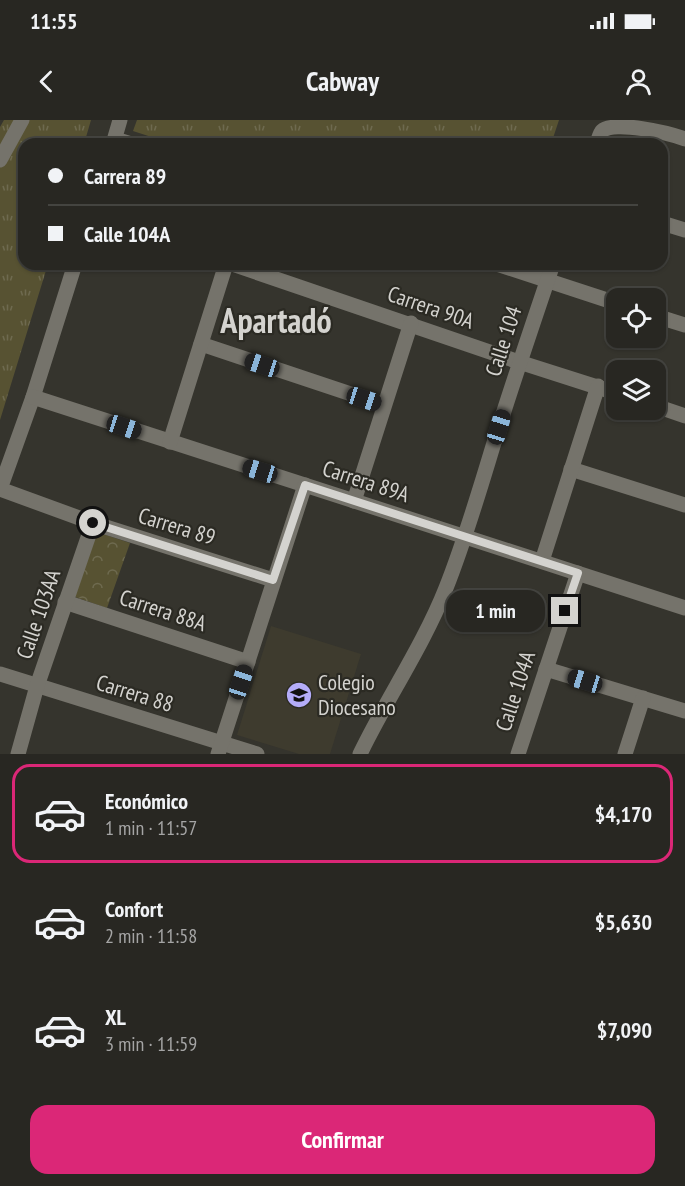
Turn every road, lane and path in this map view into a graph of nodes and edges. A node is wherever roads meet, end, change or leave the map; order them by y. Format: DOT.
graph roads {
  1 [pos="22,120"];
  2 [pos="120,120"];
  3 [pos="668,126"];
  4 [pos="599,137"];
  5 [pos="115,138"];
  6 [pos="685,139"];
  7 [pos="0,160"];
  8 [pos="668,225"];
  9 [pos="685,230"];
  10 [pos="73,270"];
  11 [pos="224,270"];
  12 [pos="250,270"];
  13 [pos="515,270"];
  14 [pos="550,270"];
  15 [pos="547,281"];
  16 [pos="606,300"];
  17 [pos="666,319"];
  18 [pos="411,324"];
  19 [pos="685,325"];
  20 [pos="201,344"];
  21 [pos="519,362"];
  22 [pos="598,386"];
  23 [pos="606,389"];
  24 [pos="33,397"];
  25 [pos="384,405"];
  26 [pos="666,409"];
  27 [pos="685,416"];
  28 [pos="170,442"];
  29 [pos="571,469"];
  30 [pos="305,485"];
  31 [pos="0,489"];
  32 [pos="354,501"];
  33 [pos="685,506"];
  34 [pos="93,523"];
  35 [pos="465,536"];
  36 [pos="542,561"];
  37 [pos="578,573"];
  38 [pos="273,580"];
  39 [pos="65,602"];
  40 [pos="685,608"];
  41 [pos="248,662"];
  42 [pos="546,669"];
  43 [pos="0,674"];
  44 [pos="37,686"];
  45 [pos="643,698"];
  46 [pos="685,711"];
  47 [pos="220,748"];
  48 [pos="18,754"];
  49 [pos="257,754"];
  50 [pos="360,754"];
  51 [pos="518,754"];
  52 [pos="625,754"];
  1 -- 7 [label="street"];
  2 -- 5 [label="street"];
  3 -- 4 [label="street"];
  3 -- 6 [label="street"];
  8 -- 9 [label="street"];
  10 -- 24 [label="street"];
  11 -- 20 [label="street"];
  12 -- 18 [label="street, Carrera 90A"];
  13 -- 15 [label="street"];
  14 -- 15 [label="street, Calle 104"];
  15 -- 16 [label="street"];
  15 -- 21 [label="street, Calle 104"];
  17 -- 19 [label="street"];
  18 -- 21 [label="street, Carrera 90A"];
  18 -- 25 [label="street"];
  20 -- 25 [label="street"];
  20 -- 28 [label="street"];
  21 -- 22 [label="street, Carrera 90A"];
  21 -- 35 [label="street, Calle 104"];
  22 -- 23 [label="street, Carrera 90A"];
  22 -- 29 [label="street"];
  24 -- 28 [label="street, Carrera 89A"];
  24 -- 31 [label="street"];
  25 -- 32 [label="street"];
  26 -- 27 [label="street"];
  28 -- 30 [label="street, Carrera 89A"];
  29 -- 33 [label="street"];
  29 -- 36 [label="street"];
  30 -- 32 [label="street, Carrera 89A"];
  30 -- 38 [label="street"];
  31 -- 34 [label="street, Carrera 89"];
  32 -- 35 [label="street, Carrera 89A"];
  34 -- 38 [label="street, Carrera 89"];
  34 -- 39 [label="street, Calle 103AA"];
  35 -- 36 [label="street, Carrera 89A"];
  35 -- 50 [label="street, Calle 104"];
  36 -- 37 [label="street, Carrera 89A"];
  37 -- 40 [label="street, Carrera 89A"];
  37 -- 42 [label="street, Calle 104A"];
  38 -- 41 [label="street"];
  39 -- 41 [label="street, Carrera 88A"];
  39 -- 44 [label="street, Calle 103AA"];
  41 -- 47 [label="street"];
  42 -- 45 [label="street"];
  42 -- 51 [label="street, Calle 104A"];
  43 -- 44 [label="street, Carrera 88"];
  44 -- 47 [label="street, Carrera 88"];
  44 -- 48 [label="street, Calle 103AA"];
  45 -- 46 [label="street"];
  45 -- 52 [label="street"];
  47 -- 49 [label="street, Carrera 88"];
}
